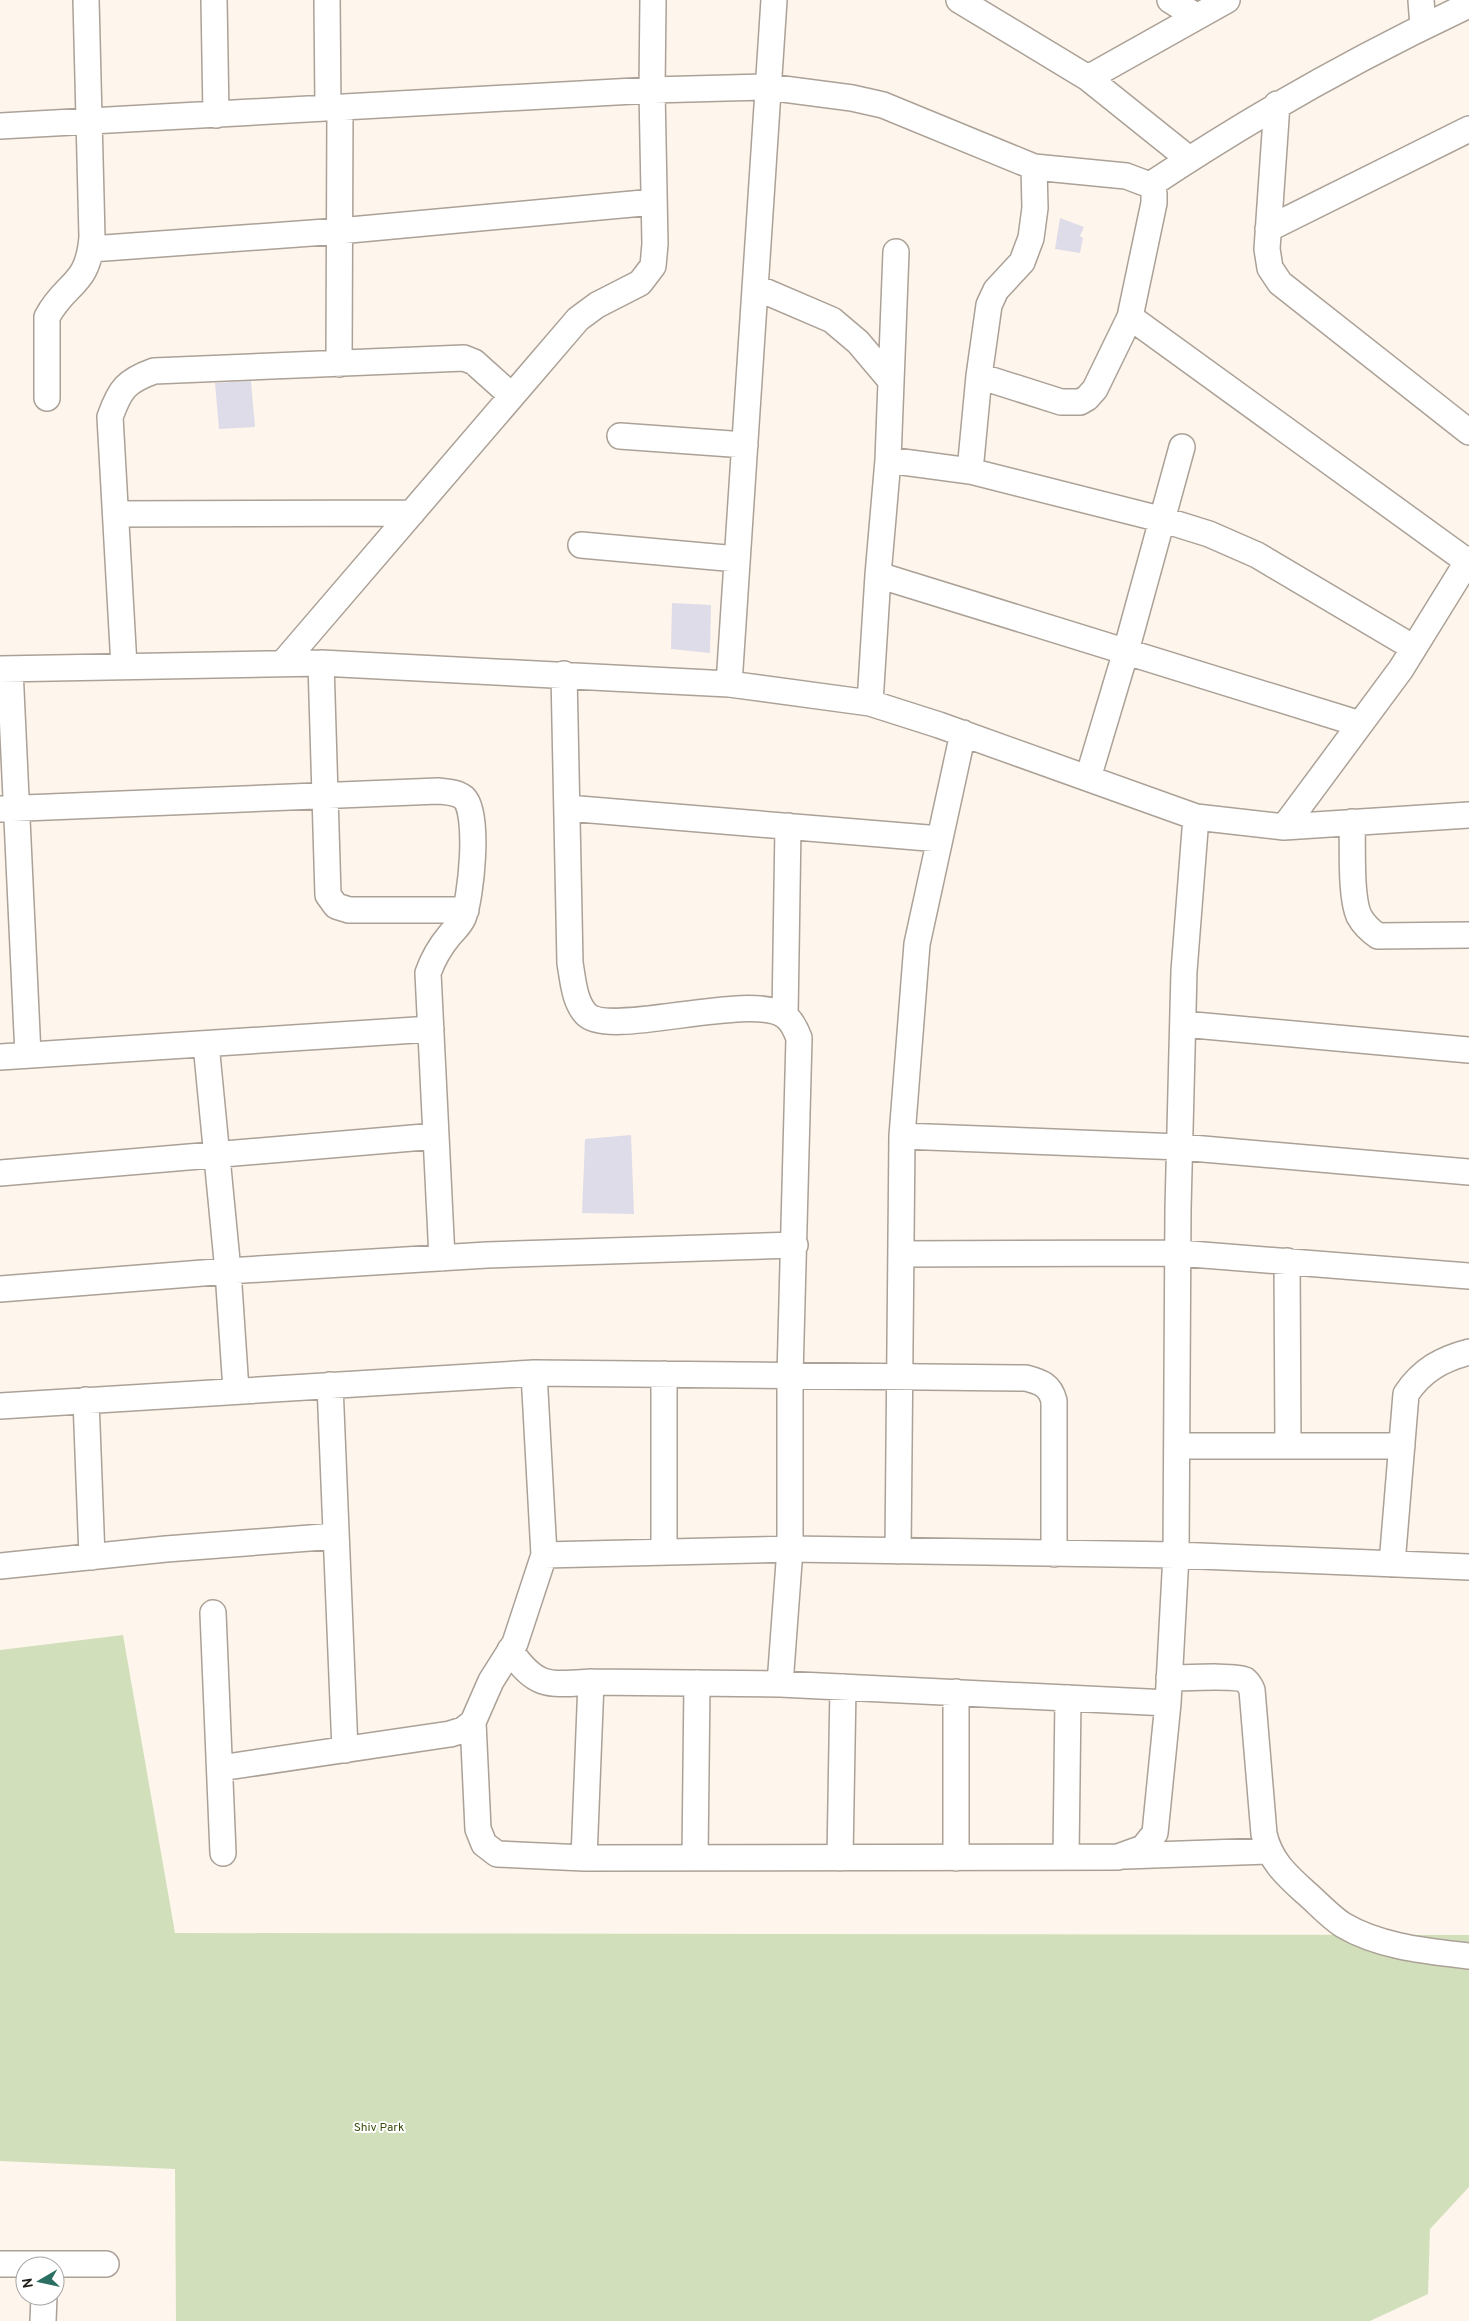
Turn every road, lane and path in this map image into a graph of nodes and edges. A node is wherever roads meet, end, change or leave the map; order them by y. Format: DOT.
graph roads {
  1 [pos="86,0"];
  2 [pos="214,0"];
  3 [pos="327,0"];
  4 [pos="653,0"];
  5 [pos="774,0"];
  6 [pos="959,0"];
  7 [pos="1170,0"];
  8 [pos="1226,0"];
  9 [pos="1421,0"];
  10 [pos="1469,5"];
  11 [pos="1196,16"];
  12 [pos="1423,27"];
  13 [pos="1088,78"];
  14 [pos="768,88"];
  15 [pos="652,90"];
  16 [pos="1277,104"];
  17 [pos="334,108"];
  18 [pos="216,115"];
  19 [pos="87,122"];
  20 [pos="0,126"];
  21 [pos="1469,129"];
  22 [pos="1189,159"];
  23 [pos="1034,167"];
  24 [pos="1150,185"];
  25 [pos="654,202"];
  26 [pos="1268,229"];
  27 [pos="339,231"];
  28 [pos="91,248"];
  29 [pos="896,252"];
  30 [pos="755,287"];
  31 [pos="1130,316"];
  32 [pos="339,364"];
  33 [pos="979,376"];
  34 [pos="891,381"];
  35 [pos="512,396"];
  36 [pos="47,398"];
  37 [pos="1469,432"];
  38 [pos="620,436"];
  39 [pos="744,445"];
  40 [pos="1182,448"];
  41 [pos="888,460"];
  42 [pos="970,471"];
  43 [pos="412,513"];
  44 [pos="116,514"];
  45 [pos="1164,520"];
  46 [pos="581,545"];
  47 [pos="737,559"];
  48 [pos="1468,561"];
  49 [pos="878,575"];
  50 [pos="1414,648"];
  51 [pos="1126,651"];
  52 [pos="283,663"];
  53 [pos="320,663"];
  54 [pos="124,666"];
  55 [pos="5,669"];
  56 [pos="564,674"];
  57 [pos="729,684"];
  58 [pos="870,703"];
  59 [pos="1360,724"];
  60 [pos="963,734"];
  61 [pos="1088,778"];
  62 [pos="325,795"];
  63 [pos="567,808"];
  64 [pos="8,809"];
  65 [pos="1469,815"];
  66 [pos="1196,817"];
  67 [pos="1352,822"];
  68 [pos="788,826"];
  69 [pos="1284,827"];
  70 [pos="940,839"];
  71 [pos="466,910"];
  72 [pos="11,930"];
  73 [pos="1469,935"];
  74 [pos="785,1016"];
  75 [pos="1183,1024"];
  76 [pos="431,1029"];
  77 [pos="206,1044"];
  78 [pos="1469,1050"];
  79 [pos="28,1056"];
  80 [pos="0,1057"];
  81 [pos="436,1136"];
  82 [pos="902,1136"];
  83 [pos="1180,1147"];
  84 [pos="217,1155"];
  85 [pos="1469,1172"];
  86 [pos="0,1173"];
  87 [pos="795,1245"];
  88 [pos="1178,1253"];
  89 [pos="901,1254"];
  90 [pos="442,1258"];
  91 [pos="1287,1261"];
  92 [pos="228,1271"];
  93 [pos="1469,1276"];
  94 [pos="0,1290"];
  95 [pos="1469,1352"];
  96 [pos="534,1373"];
  97 [pos="664,1374"];
  98 [pos="900,1375"];
  99 [pos="790,1376"];
  100 [pos="330,1385"];
  101 [pos="236,1390"];
  102 [pos="86,1400"];
  103 [pos="0,1406"];
  104 [pos="1177,1446"];
  105 [pos="1288,1446"];
  106 [pos="1402,1446"];
  107 [pos="336,1536"];
  108 [pos="790,1549"];
  109 [pos="664,1550"];
  110 [pos="898,1551"];
  111 [pos="1054,1554"];
  112 [pos="544,1555"];
  113 [pos="1176,1556"];
  114 [pos="92,1557"];
  115 [pos="1392,1564"];
  116 [pos="0,1566"];
  117 [pos="1469,1568"];
  118 [pos="213,1613"];
  119 [pos="510,1650"];
  120 [pos="591,1682"];
  121 [pos="697,1683"];
  122 [pos="780,1684"];
  123 [pos="842,1687"];
  124 [pos="1168,1690"];
  125 [pos="956,1692"];
  126 [pos="1068,1698"];
  127 [pos="473,1722"];
  128 [pos="345,1750"];
  129 [pos="220,1768"];
  130 [pos="1268,1851"];
  131 [pos="223,1853"];
  132 [pos="1118,1857"];
  133 [pos="584,1858"];
  134 [pos="695,1858"];
  135 [pos="840,1858"];
  136 [pos="956,1858"];
  137 [pos="1066,1858"];
  138 [pos="1469,1956"];
  139 [pos="0,2264"];
  140 [pos="15,2264"];
  141 [pos="106,2264"];
  142 [pos="65,2265"];
  143 [pos="44,2306"];
  144 [pos="43,2321"];
  1 -- 19 [label="street"];
  2 -- 18 [label="street"];
  3 -- 17 [label="street"];
  4 -- 15 [label="street"];
  5 -- 14 [label="street"];
  6 -- 13 [label="street"];
  7 -- 11 [label="street"];
  8 -- 11 [label="street"];
  9 -- 12 [label="street"];
  10 -- 12 [label="street"];
  11 -- 13 [label="street"];
  12 -- 16 [label="street"];
  13 -- 22 [label="street"];
  14 -- 15 [label="street"];
  14 -- 23 [label="street"];
  14 -- 30 [label="street"];
  15 -- 17 [label="street"];
  15 -- 25 [label="street"];
  16 -- 22 [label="street"];
  16 -- 26 [label="street"];
  17 -- 18 [label="street"];
  17 -- 27 [label="street"];
  18 -- 19 [label="street"];
  19 -- 20 [label="street"];
  19 -- 28 [label="street"];
  21 -- 26 [label="street"];
  22 -- 24 [label="street"];
  23 -- 24 [label="street"];
  23 -- 33 [label="street"];
  24 -- 31 [label="street"];
  25 -- 27 [label="street"];
  25 -- 35 [label="street"];
  26 -- 37 [label="street"];
  27 -- 28 [label="street"];
  27 -- 32 [label="street"];
  28 -- 36 [label="street"];
  29 -- 34 [label="street"];
  30 -- 34 [label="street"];
  30 -- 39 [label="street"];
  31 -- 33 [label="street"];
  31 -- 48 [label="street"];
  32 -- 35 [label="street"];
  32 -- 44 [label="street"];
  33 -- 42 [label="street"];
  34 -- 41 [label="street"];
  35 -- 43 [label="street"];
  38 -- 39 [label="street"];
  39 -- 47 [label="street"];
  40 -- 45 [label="street"];
  41 -- 42 [label="street"];
  41 -- 49 [label="street"];
  42 -- 45 [label="street"];
  43 -- 44 [label="street"];
  43 -- 52 [label="street"];
  44 -- 54 [label="street"];
  45 -- 50 [label="street"];
  45 -- 51 [label="street"];
  46 -- 47 [label="street"];
  47 -- 57 [label="street"];
  48 -- 50 [label="street"];
  49 -- 51 [label="street"];
  49 -- 58 [label="street"];
  50 -- 59 [label="street"];
  51 -- 59 [label="street"];
  51 -- 61 [label="street"];
  52 -- 53 [label="street"];
  52 -- 54 [label="street"];
  53 -- 56 [label="street"];
  53 -- 62 [label="street"];
  54 -- 55 [label="street"];
  55 -- 64 [label="street"];
  56 -- 57 [label="street"];
  56 -- 63 [label="street"];
  57 -- 58 [label="street"];
  58 -- 60 [label="street"];
  59 -- 69 [label="street"];
  60 -- 61 [label="street"];
  60 -- 70 [label="street"];
  61 -- 66 [label="street"];
  62 -- 64 [label="street"];
  62 -- 71 [label="street"];
  62 -- 71 [label="street"];
  63 -- 68 [label="street"];
  63 -- 74 [label="street"];
  64 -- 72 [label="street"];
  65 -- 67 [label="street"];
  66 -- 69 [label="street"];
  66 -- 75 [label="street"];
  67 -- 69 [label="street"];
  67 -- 73 [label="street"];
  68 -- 70 [label="street"];
  68 -- 74 [label="street"];
  70 -- 82 [label="street"];
  71 -- 76 [label="street"];
  72 -- 79 [label="street"];
  74 -- 87 [label="street"];
  75 -- 78 [label="street"];
  75 -- 83 [label="street"];
  76 -- 77 [label="street"];
  76 -- 81 [label="street"];
  77 -- 79 [label="street"];
  77 -- 84 [label="street"];
  79 -- 80 [label="street"];
  81 -- 84 [label="street"];
  81 -- 90 [label="street"];
  82 -- 83 [label="street"];
  82 -- 89 [label="street"];
  83 -- 85 [label="street"];
  83 -- 88 [label="street"];
  84 -- 86 [label="street"];
  84 -- 92 [label="street"];
  87 -- 90 [label="street"];
  87 -- 99 [label="street"];
  88 -- 89 [label="street"];
  88 -- 91 [label="street"];
  88 -- 104 [label="street"];
  89 -- 98 [label="street"];
  90 -- 92 [label="street"];
  91 -- 93 [label="street"];
  91 -- 105 [label="street"];
  92 -- 94 [label="street"];
  92 -- 101 [label="street"];
  95 -- 106 [label="street"];
  96 -- 97 [label="street"];
  96 -- 100 [label="street"];
  96 -- 112 [label="street"];
  97 -- 99 [label="street"];
  97 -- 109 [label="street"];
  98 -- 99 [label="street"];
  98 -- 110 [label="street"];
  98 -- 111 [label="street"];
  99 -- 108 [label="street"];
  100 -- 101 [label="street"];
  100 -- 107 [label="street"];
  101 -- 102 [label="street"];
  102 -- 103 [label="street"];
  102 -- 114 [label="street"];
  104 -- 105 [label="street"];
  104 -- 113 [label="street"];
  105 -- 106 [label="street"];
  106 -- 115 [label="street"];
  107 -- 114 [label="street"];
  107 -- 128 [label="street"];
  108 -- 109 [label="street"];
  108 -- 110 [label="street"];
  108 -- 122 [label="street"];
  109 -- 112 [label="street"];
  110 -- 111 [label="street"];
  111 -- 113 [label="street"];
  112 -- 119 [label="street"];
  113 -- 115 [label="street"];
  113 -- 124 [label="street"];
  114 -- 116 [label="street"];
  115 -- 117 [label="street"];
  118 -- 129 [label="street"];
  119 -- 120 [label="street"];
  119 -- 127 [label="street"];
  120 -- 121 [label="street"];
  120 -- 133 [label="street"];
  121 -- 122 [label="street"];
  121 -- 134 [label="street"];
  122 -- 123 [label="street"];
  123 -- 125 [label="street"];
  123 -- 135 [label="street"];
  124 -- 126 [label="street"];
  124 -- 130 [label="street"];
  124 -- 132 [label="street"];
  125 -- 126 [label="street"];
  125 -- 136 [label="street"];
  126 -- 137 [label="street"];
  127 -- 128 [label="street"];
  127 -- 133 [label="street"];
  128 -- 129 [label="street"];
  129 -- 131 [label="street"];
  130 -- 132 [label="street"];
  130 -- 138 [label="street"];
  132 -- 137 [label="street"];
  133 -- 134 [label="street"];
  134 -- 135 [label="street"];
  135 -- 136 [label="street"];
  136 -- 137 [label="street"];
  139 -- 140 [label="street"];
  141 -- 142 [label="street"];
  143 -- 144 [label="street"];
}
